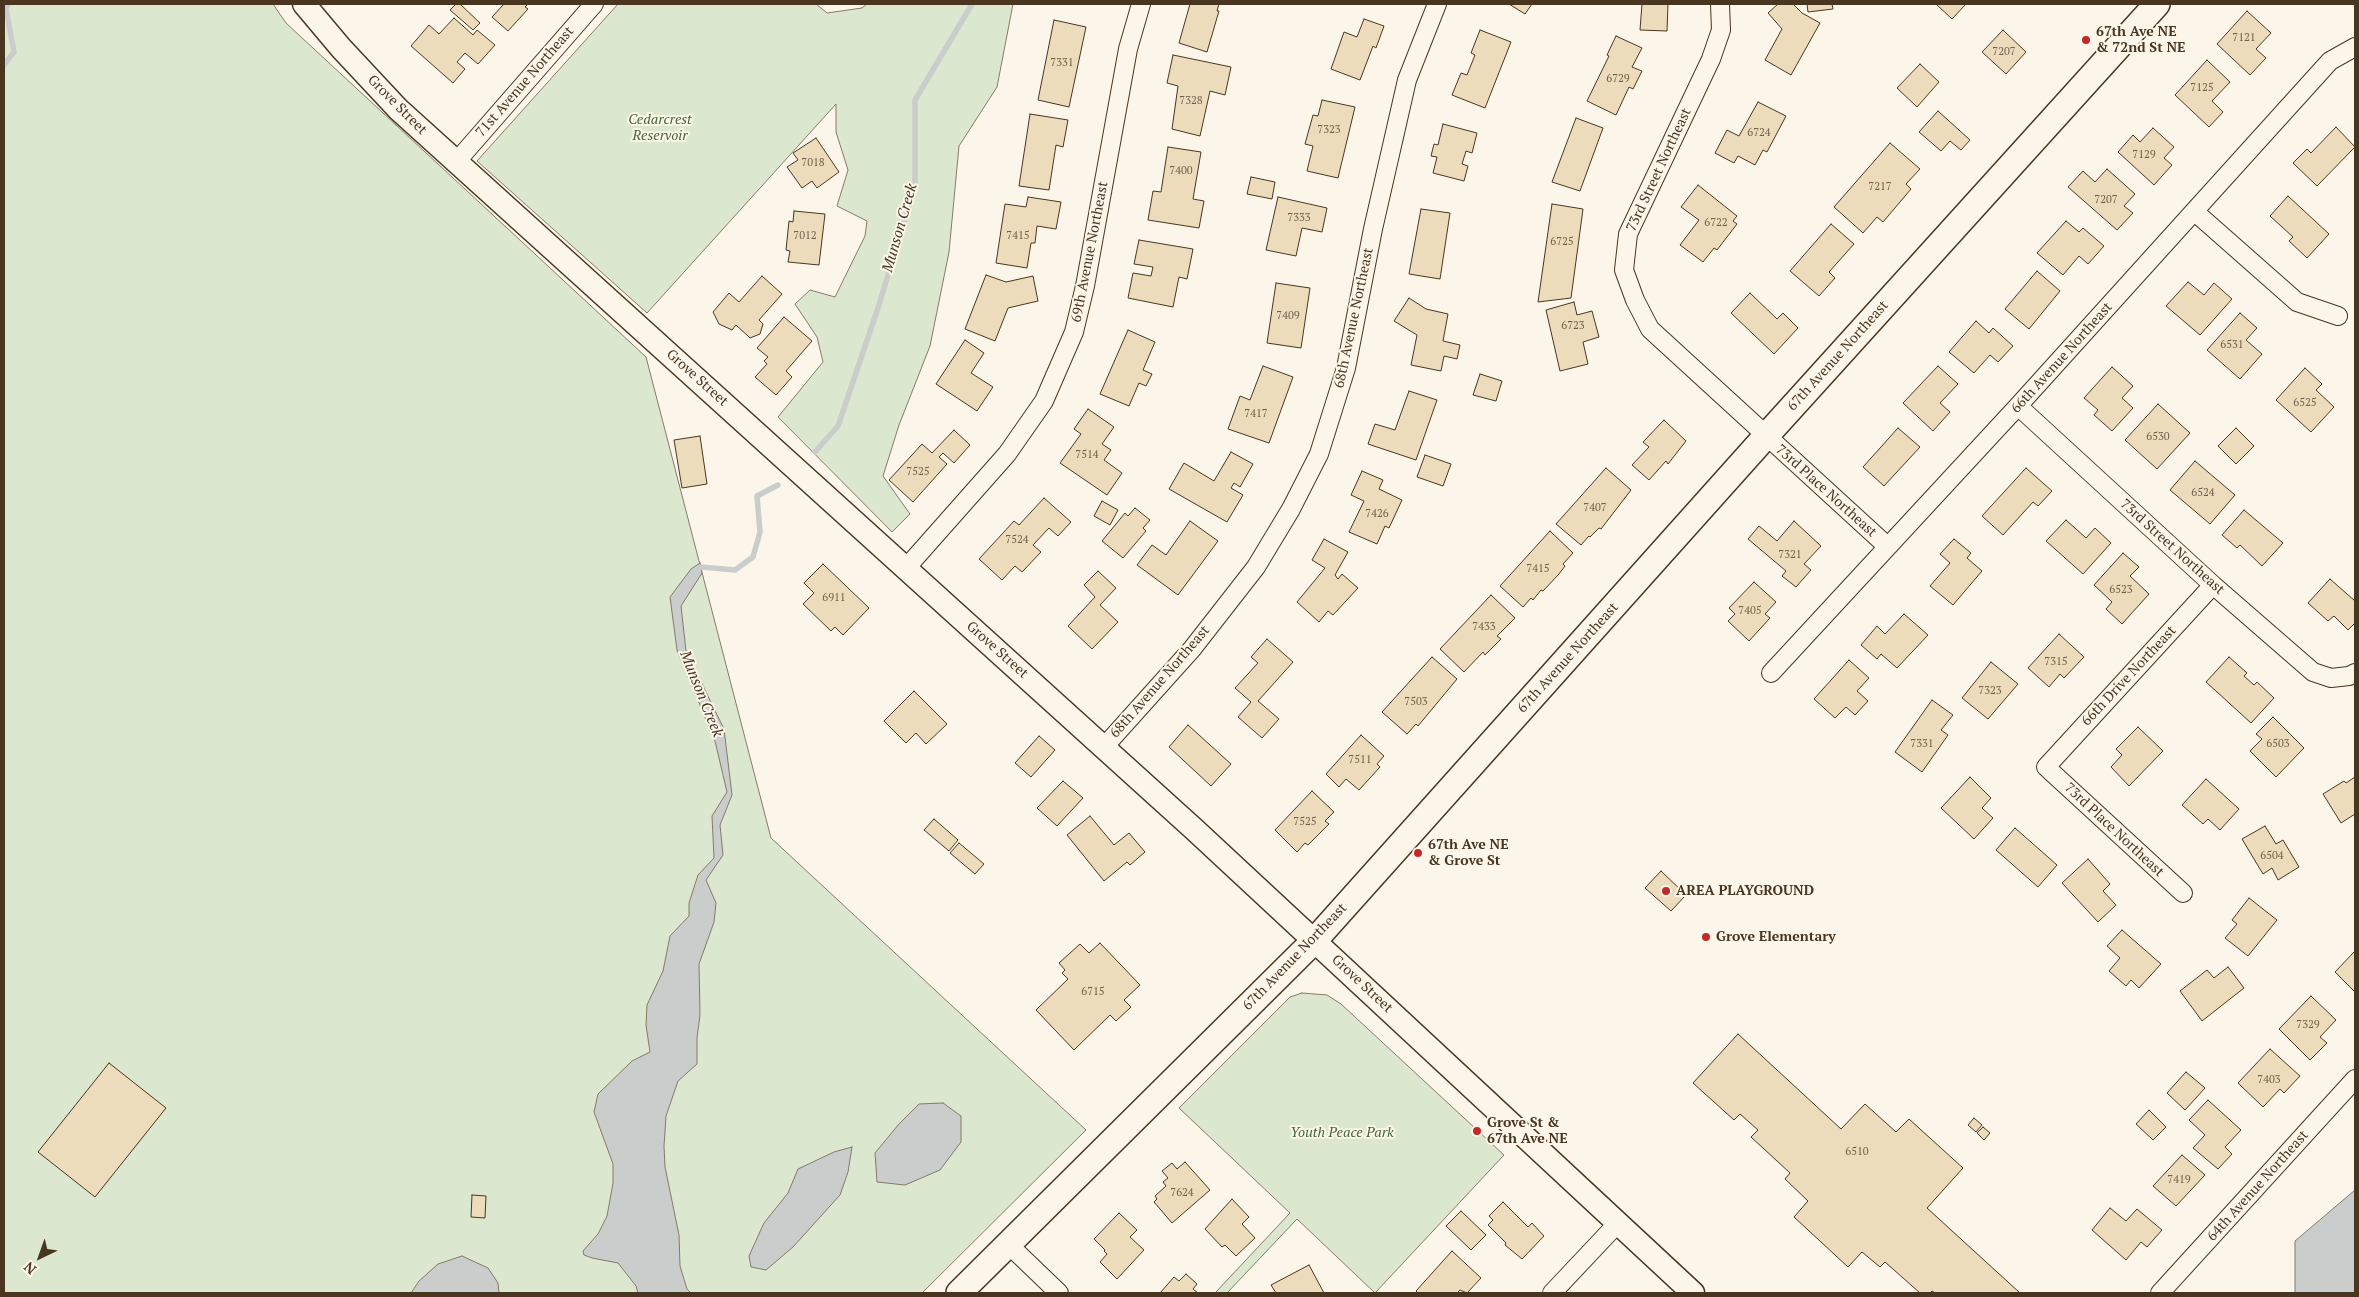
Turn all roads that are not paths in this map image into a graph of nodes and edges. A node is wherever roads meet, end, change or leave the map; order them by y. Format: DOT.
graph roads {
  1 [pos="304,4"];
  2 [pos="594,4"];
  3 [pos="1141,4"];
  4 [pos="1437,4"];
  5 [pos="1720,4"];
  6 [pos="2157,4"];
  7 [pos="2355,47"];
  8 [pos="457,161"];
  9 [pos="2195,212"];
  10 [pos="2338,316"];
  11 [pos="2018,406"];
  12 [pos="1766,436"];
  13 [pos="1887,546"];
  14 [pos="907,567"];
  15 [pos="2213,584"];
  16 [pos="1771,673"];
  17 [pos="2355,673"];
  18 [pos="1104,747"];
  19 [pos="2046,767"];
  20 [pos="2183,893"];
  21 [pos="1315,940"];
  22 [pos="2355,1079"];
  23 [pos="1617,1224"];
  24 [pos="1008,1244"];
  25 [pos="959,1293"];
  26 [pos="1059,1293"];
  27 [pos="1552,1293"];
  28 [pos="1693,1293"];
  29 [pos="2160,1293"];
  1 -- 8 [label="street, Grove Street"];
  2 -- 8 [label="street, 71st Avenue Northeast"];
  3 -- 14 [label="street, 69th Avenue Northeast"];
  4 -- 18 [label="street, 68th Avenue Northeast"];
  5 -- 12 [label="street, 73rd Street Northeast"];
  6 -- 12 [label="main road, 67th Avenue Northeast"];
  7 -- 9 [label="street, 66th Avenue Northeast"];
  8 -- 14 [label="street, Grove Street"];
  9 -- 10 [label="street"];
  9 -- 11 [label="street, 66th Avenue Northeast"];
  11 -- 13 [label="street, 66th Avenue Northeast"];
  11 -- 15 [label="street, 73rd Street Northeast"];
  12 -- 13 [label="street, 73rd Place Northeast"];
  12 -- 21 [label="main road, 67th Avenue Northeast"];
  13 -- 16 [label="street, 66th Avenue Northeast"];
  14 -- 18 [label="street, Grove Street"];
  15 -- 17 [label="street, 73rd Street Northeast"];
  15 -- 19 [label="street, 66th Drive Northeast"];
  18 -- 21 [label="street, Grove Street"];
  19 -- 20 [label="street, 73rd Place Northeast"];
  21 -- 23 [label="street, Grove Street"];
  21 -- 24 [label="main road, 67th Avenue Northeast"];
  22 -- 29 [label="street, 64th Avenue Northeast"];
  23 -- 27 [label="street"];
  23 -- 28 [label="street, Grove Street"];
  24 -- 25 [label="main road, 67th Avenue Northeast"];
  24 -- 26 [label="street"];
}
